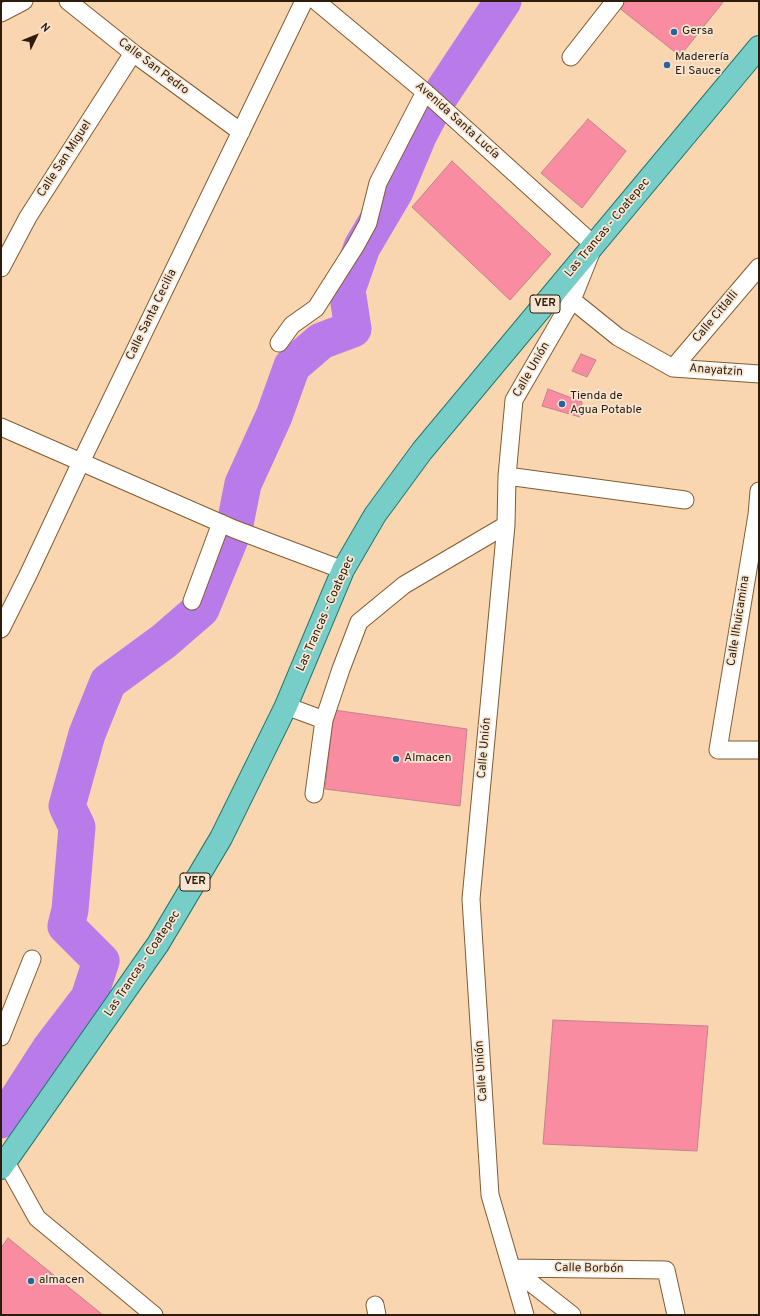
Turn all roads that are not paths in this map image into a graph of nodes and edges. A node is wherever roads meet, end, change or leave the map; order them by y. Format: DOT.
graph roads {
  1 [pos="24,1"];
  2 [pos="68,1"];
  3 [pos="304,1"];
  4 [pos="316,1"];
  5 [pos="615,1"];
  6 [pos="1,13"];
  7 [pos="759,47"];
  8 [pos="133,53"];
  9 [pos="570,57"];
  10 [pos="424,92"];
  11 [pos="240,132"];
  12 [pos="594,245"];
  13 [pos="759,267"];
  14 [pos="1,268"];
  15 [pos="572,300"];
  16 [pos="279,343"];
  17 [pos="673,368"];
  18 [pos="759,374"];
  19 [pos="1,427"];
  20 [pos="81,462"];
  21 [pos="507,476"];
  22 [pos="759,491"];
  23 [pos="685,500"];
  24 [pos="758,515"];
  25 [pos="221,523"];
  26 [pos="506,525"];
  27 [pos="343,570"];
  28 [pos="192,601"];
  29 [pos="1,629"];
  30 [pos="286,706"];
  31 [pos="324,720"];
  32 [pos="759,750"];
  33 [pos="314,794"];
  34 [pos="32,959"];
  35 [pos="1,1037"];
  36 [pos="3,1165"];
  37 [pos="512,1268"];
  38 [pos="154,1315"];
  39 [pos="525,1315"];
  40 [pos="572,1315"];
  41 [pos="676,1315"];
  1 -- 6 [label="street"];
  2 -- 8 [label="street, Calle San Pedro"];
  3 -- 11 [label="street, Calle Santa Cecilia"];
  4 -- 10 [label="street, Avenida Santa Lucía"];
  5 -- 9 [label="street"];
  7 -- 12 [label="main road, Las Trancas - Coatepec / VER"];
  8 -- 11 [label="street, Calle San Pedro"];
  8 -- 14 [label="street, Calle San Miguel"];
  10 -- 12 [label="street, Avenida Santa Lucía"];
  10 -- 16 [label="street"];
  11 -- 20 [label="street, Calle Santa Cecilia"];
  12 -- 15 [label="street, Calle Unión"];
  12 -- 27 [label="main road, Las Trancas - Coatepec / VER"];
  13 -- 17 [label="street, Calle Citlalli"];
  15 -- 17 [label="street"];
  15 -- 21 [label="street, Calle Unión"];
  17 -- 18 [label="street, Anayatzin"];
  19 -- 20 [label="street"];
  20 -- 25 [label="street"];
  20 -- 29 [label="street, Calle Santa Cecilia"];
  21 -- 23 [label="street"];
  21 -- 26 [label="street, Calle Unión"];
  22 -- 24 [label="street, Calle Ilhuicamina"];
  24 -- 32 [label="street, Calle Ilhuicamina"];
  25 -- 27 [label="street"];
  25 -- 28 [label="street"];
  26 -- 31 [label="street"];
  26 -- 37 [label="street, Calle Unión"];
  27 -- 30 [label="main road, Las Trancas - Coatepec / VER"];
  30 -- 31 [label="street"];
  30 -- 36 [label="main road, Las Trancas - Coatepec / VER"];
  31 -- 33 [label="street"];
  34 -- 35 [label="street"];
  36 -- 38 [label="street"];
  37 -- 39 [label="street, Calle Unión"];
  37 -- 40 [label="street"];
  37 -- 41 [label="street, Calle Borbón"];
}
